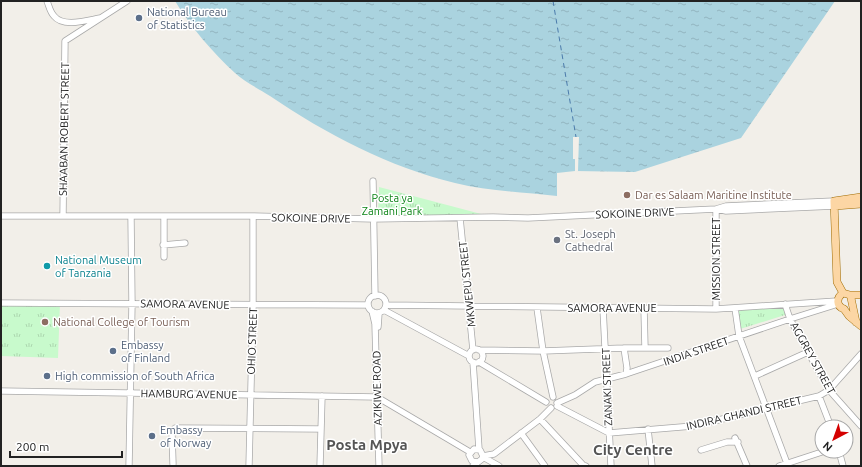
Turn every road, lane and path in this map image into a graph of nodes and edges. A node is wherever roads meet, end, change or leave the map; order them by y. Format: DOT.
graph roads {
  1 [pos="47,1"];
  2 [pos="127,1"];
  3 [pos="102,18"];
  4 [pos="372,181"];
  5 [pos="861,198"];
  6 [pos="835,203"];
  7 [pos="861,204"];
  8 [pos="716,209"];
  9 [pos="1,216"];
  10 [pos="63,216"];
  11 [pos="253,216"];
  12 [pos="131,217"];
  13 [pos="164,217"];
  14 [pos="460,218"];
  15 [pos="374,219"];
  16 [pos="186,243"];
  17 [pos="163,245"];
  18 [pos="164,257"];
  19 [pos="861,295"];
  20 [pos="375,296"];
  21 [pos="849,298"];
  22 [pos="1,302"];
  23 [pos="838,303"];
  24 [pos="132,304"];
  25 [pos="785,304"];
  26 [pos="253,305"];
  27 [pos="368,305"];
  28 [pos="470,306"];
  29 [pos="537,308"];
  30 [pos="603,308"];
  31 [pos="644,308"];
  32 [pos="735,308"];
  33 [pos="383,309"];
  34 [pos="716,309"];
  35 [pos="844,309"];
  36 [pos="372,311"];
  37 [pos="790,319"];
  38 [pos="859,324"];
  39 [pos="739,336"];
  40 [pos="624,348"];
  41 [pos="645,348"];
  42 [pos="668,348"];
  43 [pos="606,349"];
  44 [pos="476,350"];
  45 [pos="543,351"];
  46 [pos="808,352"];
  47 [pos="861,354"];
  48 [pos="469,356"];
  49 [pos="476,362"];
  50 [pos="626,374"];
  51 [pos="755,376"];
  52 [pos="606,380"];
  53 [pos="829,390"];
  54 [pos="1,391"];
  55 [pos="130,393"];
  56 [pos="250,395"];
  57 [pos="322,396"];
  58 [pos="819,396"];
  59 [pos="378,397"];
  60 [pos="553,397"];
  61 [pos="546,402"];
  62 [pos="557,404"];
  63 [pos="550,408"];
  64 [pos="767,409"];
  65 [pos="540,419"];
  66 [pos="828,419"];
  67 [pos="861,426"];
  68 [pos="249,428"];
  69 [pos="321,429"];
  70 [pos="648,429"];
  71 [pos="521,433"];
  72 [pos="609,433"];
  73 [pos="479,450"];
  74 [pos="701,450"];
  75 [pos="470,452"];
  76 [pos="814,455"];
  77 [pos="477,461"];
  78 [pos="172,464"];
  79 [pos="788,465"];
  80 [pos="129,466"];
  81 [pos="248,466"];
  82 [pos="320,466"];
  83 [pos="379,466"];
  84 [pos="382,466"];
  85 [pos="494,466"];
  86 [pos="498,466"];
  87 [pos="545,466"];
  88 [pos="583,466"];
  89 [pos="611,466"];
  90 [pos="652,466"];
  91 [pos="747,466"];
  92 [pos="779,466"];
  1 -- 3 [label="street"];
  2 -- 3 [label="street"];
  3 -- 10 [label="street, SHAABAN ROBERT STREET"];
  4 -- 15 [label="street"];
  5 -- 6 [label="main road"];
  6 -- 7 [label="main road"];
  6 -- 8 [label="street, SOKOINE DRIVE"];
  6 -- 21 [label="main road"];
  8 -- 14 [label="street, SOKOINE DRIVE"];
  8 -- 34 [label="street, MISSION STREET"];
  9 -- 10 [label="street, SOKOINE DRIVE"];
  10 -- 12 [label="street, SOKOINE DRIVE"];
  11 -- 13 [label="street, SOKOINE DRIVE"];
  11 -- 15 [label="street, SOKOINE DRIVE"];
  11 -- 26 [label="street, OHIO STREET"];
  12 -- 13 [label="street, SOKOINE DRIVE"];
  12 -- 24 [label="street"];
  13 -- 17 [label="street"];
  14 -- 15 [label="street, SOKOINE DRIVE"];
  14 -- 28 [label="street, MKWEPU STREET"];
  15 -- 20 [label="street"];
  16 -- 17 [label="street"];
  17 -- 18 [label="street"];
  19 -- 21 [label="main road"];
  20 -- 27 [label="street"];
  20 -- 33 [label="street"];
  21 -- 23 [label="main road"];
  21 -- 35 [label="main road"];
  21 -- 38 [label="main road"];
  22 -- 24 [label="street, SAMORA AVENUE"];
  23 -- 25 [label="street, SAMORA AVENUE"];
  23 -- 35 [label="main road"];
  23 -- 37 [label="street, INDIA STREET"];
  24 -- 26 [label="street, SAMORA AVENUE"];
  24 -- 55 [label="street"];
  25 -- 32 [label="street, SAMORA AVENUE"];
  25 -- 37 [label="street, AGGREY STREET"];
  26 -- 27 [label="street, SAMORA AVENUE"];
  26 -- 56 [label="street, OHIO STREET"];
  27 -- 36 [label="street"];
  28 -- 29 [label="street, SAMORA AVENUE"];
  28 -- 33 [label="street, SAMORA AVENUE"];
  28 -- 44 [label="street, MKWEPU STREET"];
  29 -- 30 [label="street, SAMORA AVENUE"];
  29 -- 45 [label="street"];
  30 -- 31 [label="street, SAMORA AVENUE"];
  30 -- 43 [label="street, ZANAKI STREET"];
  31 -- 34 [label="street, SAMORA AVENUE"];
  31 -- 41 [label="street"];
  32 -- 34 [label="street, SAMORA AVENUE"];
  32 -- 39 [label="street"];
  33 -- 36 [label="street"];
  33 -- 48 [label="street"];
  33 -- 59 [label="street, AZIKIWE ROAD"];
  35 -- 38 [label="main road"];
  36 -- 59 [label="street, AZIKIWE ROAD"];
  37 -- 39 [label="street, INDIA STREET"];
  37 -- 46 [label="street, AGGREY STREET"];
  39 -- 50 [label="street, INDIA STREET"];
  39 -- 51 [label="street"];
  40 -- 41 [label="street"];
  40 -- 43 [label="street"];
  40 -- 50 [label="street"];
  41 -- 42 [label="street"];
  43 -- 45 [label="street"];
  43 -- 52 [label="street, ZANAKI STREET"];
  44 -- 45 [label="street"];
  44 -- 48 [label="street"];
  44 -- 49 [label="street, MKWEPU STREET"];
  45 -- 60 [label="street"];
  46 -- 51 [label="street"];
  46 -- 53 [label="street, AGGREY STREET"];
  47 -- 53 [label="street, INDIRA GHANDI STREET"];
  48 -- 49 [label="street, MKWEPU STREET"];
  49 -- 61 [label="street"];
  49 -- 73 [label="street, MKWEPU STREET"];
  50 -- 52 [label="street, INDIA STREET"];
  51 -- 64 [label="street"];
  52 -- 62 [label="street, INDIA STREET"];
  52 -- 72 [label="street, ZANAKI STREET"];
  53 -- 58 [label="street, INDIRA GHANDI STREET"];
  53 -- 67 [label="street, AGGREY STREET"];
  54 -- 55 [label="street, HAMBURG AVENUE"];
  55 -- 56 [label="street, HAMBURG AVENUE"];
  55 -- 80 [label="street"];
  56 -- 57 [label="street, HAMBURG AVENUE"];
  56 -- 68 [label="street, OHIO STREET"];
  57 -- 59 [label="street, HAMBURG AVENUE"];
  57 -- 69 [label="street"];
  58 -- 64 [label="street, INDIRA GHANDI STREET"];
  58 -- 66 [label="street"];
  59 -- 75 [label="street"];
  59 -- 83 [label="street, AZIKIWE ROAD"];
  59 -- 84 [label="street, AZIKIWE ROAD"];
  60 -- 61 [label="street"];
  60 -- 62 [label="street"];
  61 -- 63 [label="street"];
  62 -- 63 [label="street, INDIA STREET"];
  62 -- 72 [label="street"];
  63 -- 65 [label="street"];
  64 -- 70 [label="street, INDIRA GHANDI STREET"];
  64 -- 79 [label="street"];
  65 -- 71 [label="street"];
  65 -- 88 [label="street"];
  68 -- 69 [label="street"];
  68 -- 78 [label="street"];
  68 -- 81 [label="street, OHIO STREET"];
  69 -- 82 [label="street"];
  70 -- 72 [label="street, INDIRA GHANDI STREET"];
  70 -- 90 [label="street"];
  71 -- 77 [label="street"];
  71 -- 87 [label="street"];
  72 -- 89 [label="street, ZANAKI STREET"];
  73 -- 75 [label="street"];
  73 -- 77 [label="street"];
  74 -- 91 [label="street"];
  75 -- 77 [label="street"];
  76 -- 79 [label="street"];
  77 -- 85 [label="street"];
  77 -- 86 [label="street"];
  79 -- 92 [label="street"];
}
